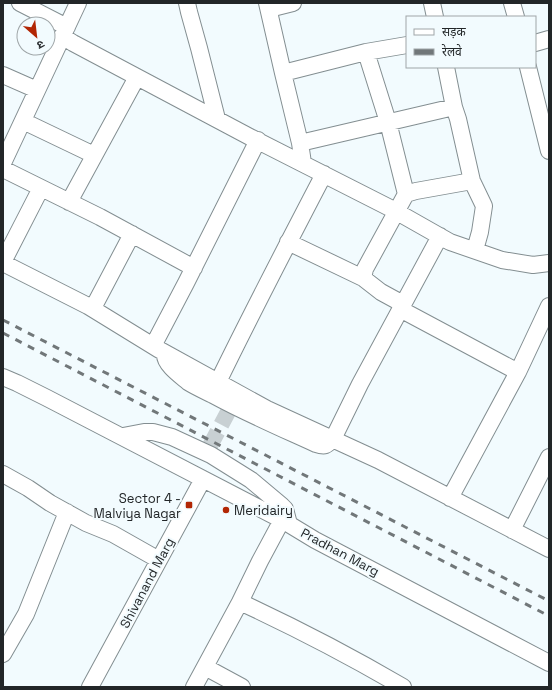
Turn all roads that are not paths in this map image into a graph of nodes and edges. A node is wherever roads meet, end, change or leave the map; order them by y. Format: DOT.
graph roads {
  1 [pos="20,3"];
  2 [pos="78,3"];
  3 [pos="174,3"];
  4 [pos="294,3"];
  5 [pos="432,3"];
  6 [pos="512,3"];
  7 [pos="268,6"];
  8 [pos="188,8"];
  9 [pos="435,16"];
  10 [pos="516,16"];
  11 [pos="64,32"];
  12 [pos="549,39"];
  13 [pos="536,43"];
  14 [pos="406,45"];
  15 [pos="366,52"];
  16 [pos="446,68"];
  17 [pos="528,68"];
  18 [pos="283,73"];
  19 [pos="3,75"];
  20 [pos="137,77"];
  21 [pos="37,90"];
  22 [pos="454,107"];
  23 [pos="217,119"];
  24 [pos="23,121"];
  25 [pos="388,122"];
  26 [pos="547,132"];
  27 [pos="258,140"];
  28 [pos="300,143"];
  29 [pos="549,151"];
  30 [pos="94,155"];
  31 [pos="3,163"];
  32 [pos="303,163"];
  33 [pos="3,169"];
  34 [pos="324,174"];
  35 [pos="472,181"];
  36 [pos="41,188"];
  37 [pos="406,194"];
  38 [pos="69,202"];
  39 [pos="397,212"];
  40 [pos="132,234"];
  41 [pos="440,236"];
  42 [pos="288,242"];
  43 [pos="475,250"];
  44 [pos="3,263"];
  45 [pos="549,263"];
  46 [pos="194,268"];
  47 [pos="363,278"];
  48 [pos="549,306"];
  49 [pos="402,307"];
  50 [pos="93,308"];
  51 [pos="159,349"];
  52 [pos="518,372"];
  53 [pos="3,377"];
  54 [pos="218,382"];
  55 [pos="122,436"];
  56 [pos="333,439"];
  57 [pos="549,457"];
  58 [pos="203,479"];
  59 [pos="5,481"];
  60 [pos="450,498"];
  61 [pos="67,512"];
  62 [pos="286,522"];
  63 [pos="512,530"];
  64 [pos="549,549"];
  65 [pos="159,560"];
  66 [pos="240,602"];
  67 [pos="3,654"];
  68 [pos="549,663"];
  69 [pos="205,667"];
  70 [pos="90,687"];
  71 [pos="194,687"];
  72 [pos="242,687"];
  73 [pos="403,687"];
  1 -- 11 [label="street"];
  2 -- 11 [label="street"];
  3 -- 8 [label="street"];
  4 -- 7 [label="street"];
  5 -- 9 [label="street"];
  6 -- 10 [label="street"];
  7 -- 18 [label="street"];
  8 -- 23 [label="street"];
  11 -- 20 [label="street"];
  11 -- 21 [label="street"];
  12 -- 13 [label="street"];
  14 -- 15 [label="street"];
  15 -- 18 [label="street"];
  15 -- 25 [label="street"];
  16 -- 22 [label="street"];
  17 -- 26 [label="street"];
  18 -- 28 [label="street"];
  19 -- 21 [label="street"];
  20 -- 23 [label="street"];
  20 -- 30 [label="street"];
  21 -- 24 [label="street"];
  22 -- 25 [label="street"];
  22 -- 35 [label="street"];
  23 -- 27 [label="street"];
  24 -- 30 [label="street"];
  24 -- 31 [label="street"];
  25 -- 28 [label="street"];
  25 -- 37 [label="street"];
  26 -- 29 [label="street"];
  27 -- 32 [label="street"];
  27 -- 46 [label="street"];
  28 -- 32 [label="street"];
  30 -- 38 [label="street"];
  32 -- 34 [label="street"];
  33 -- 36 [label="street"];
  34 -- 39 [label="street"];
  34 -- 42 [label="street"];
  35 -- 37 [label="street"];
  35 -- 43 [label="street"];
  36 -- 38 [label="street"];
  36 -- 44 [label="street"];
  37 -- 39 [label="street"];
  38 -- 40 [label="street"];
  39 -- 41 [label="street"];
  39 -- 47 [label="street"];
  40 -- 46 [label="street"];
  40 -- 50 [label="street"];
  41 -- 43 [label="street"];
  41 -- 49 [label="street"];
  42 -- 47 [label="street"];
  42 -- 54 [label="street"];
  43 -- 45 [label="street"];
  44 -- 50 [label="street"];
  46 -- 51 [label="street"];
  47 -- 49 [label="street"];
  48 -- 52 [label="street"];
  49 -- 52 [label="street"];
  49 -- 56 [label="street"];
  50 -- 51 [label="street"];
  51 -- 54 [label="street"];
  51 -- 56 [label="street"];
  52 -- 60 [label="street"];
  53 -- 55 [label="street, Pradhan Marg"];
  54 -- 56 [label="street"];
  55 -- 58 [label="street, Pradhan Marg"];
  55 -- 62 [label="street"];
  56 -- 60 [label="street"];
  57 -- 63 [label="street"];
  58 -- 62 [label="street, Pradhan Marg"];
  58 -- 65 [label="street, Shivanand Marg"];
  59 -- 61 [label="street"];
  60 -- 63 [label="street"];
  61 -- 65 [label="street"];
  61 -- 67 [label="street"];
  62 -- 66 [label="street"];
  62 -- 68 [label="street, Pradhan Marg"];
  63 -- 64 [label="street"];
  65 -- 70 [label="street, Shivanand Marg"];
  66 -- 69 [label="street"];
  66 -- 73 [label="street"];
  69 -- 71 [label="street"];
  69 -- 72 [label="street"];
}
